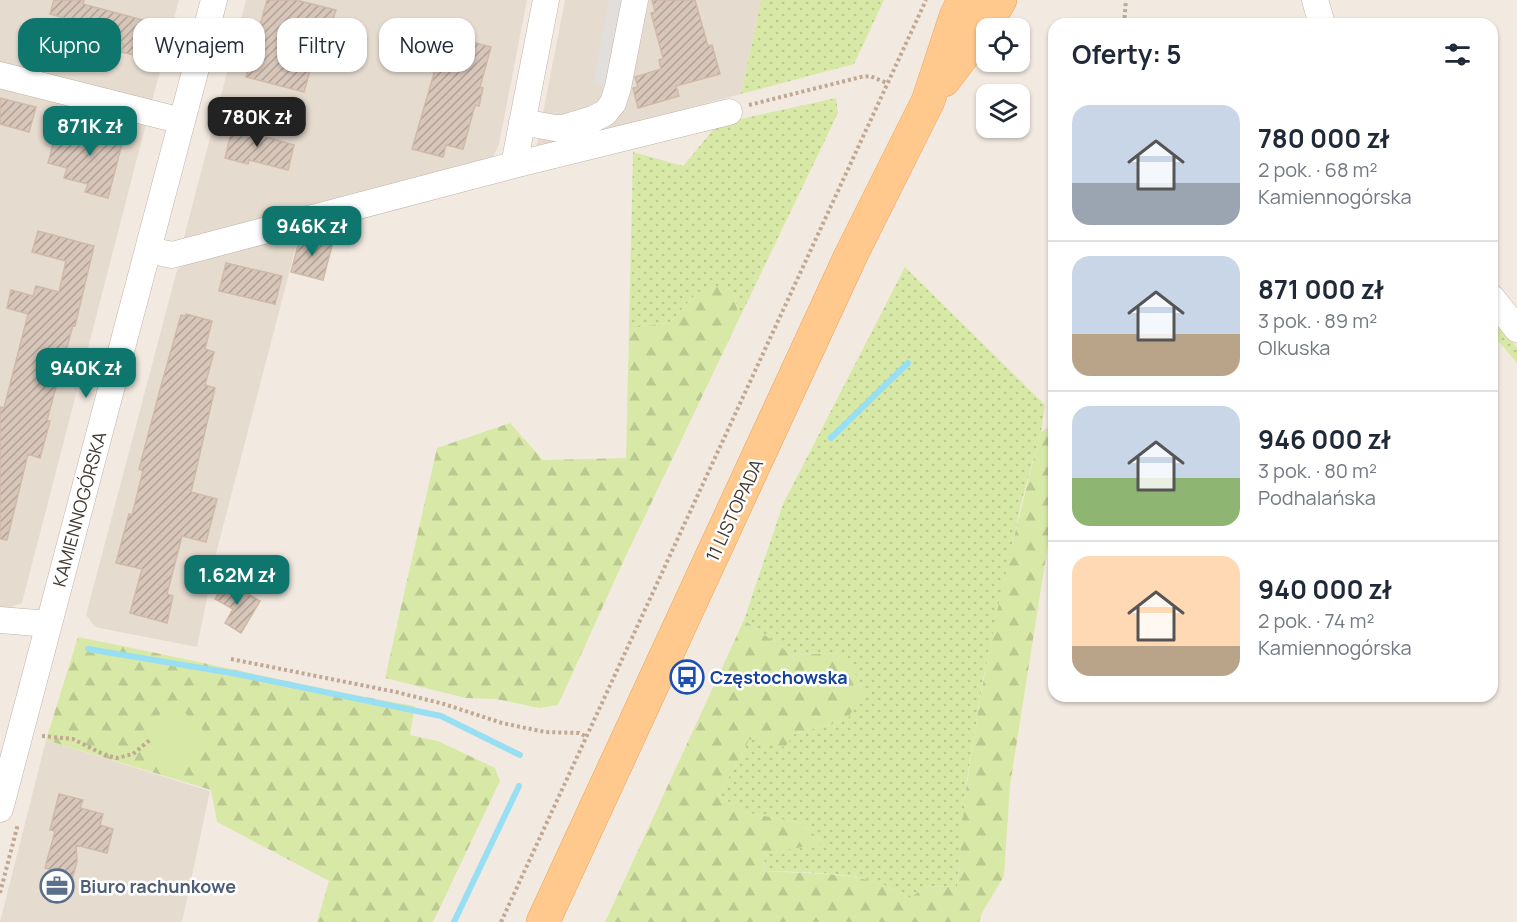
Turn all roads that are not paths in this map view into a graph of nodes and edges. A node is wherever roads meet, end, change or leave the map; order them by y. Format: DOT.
graph roads {
  1 [pos="214,0"];
  2 [pos="546,0"];
  3 [pos="635,0"];
  4 [pos="964,0"];
  5 [pos="1000,0"];
  6 [pos="1315,0"];
  7 [pos="1320,18"];
  8 [pos="0,75"];
  9 [pos="928,101"];
  10 [pos="729,112"];
  11 [pos="182,121"];
  12 [pos="522,122"];
  13 [pos="514,165"];
  14 [pos="160,253"];
  15 [pos="1498,305"];
  16 [pos="1517,329"];
  17 [pos="0,620"];
  18 [pos="49,624"];
  19 [pos="0,809"];
  20 [pos="543,922"];
  1 -- 11 [label="street, KAMIENNOGÓRSKA"];
  2 -- 12 [label="street"];
  3 -- 12 [label="street"];
  4 -- 9 [label="main road, 11 LISTOPADA"];
  5 -- 9 [label="main road, 11 LISTOPADA"];
  6 -- 7 [label="street"];
  8 -- 11 [label="street"];
  9 -- 20 [label="main road, 11 LISTOPADA"];
  10 -- 13 [label="street"];
  11 -- 14 [label="street, KAMIENNOGÓRSKA"];
  12 -- 13 [label="street"];
  13 -- 14 [label="street"];
  14 -- 18 [label="street, KAMIENNOGÓRSKA"];
  15 -- 16 [label="street"];
  17 -- 18 [label="street"];
  18 -- 19 [label="street, KAMIENNOGÓRSKA"];
}
